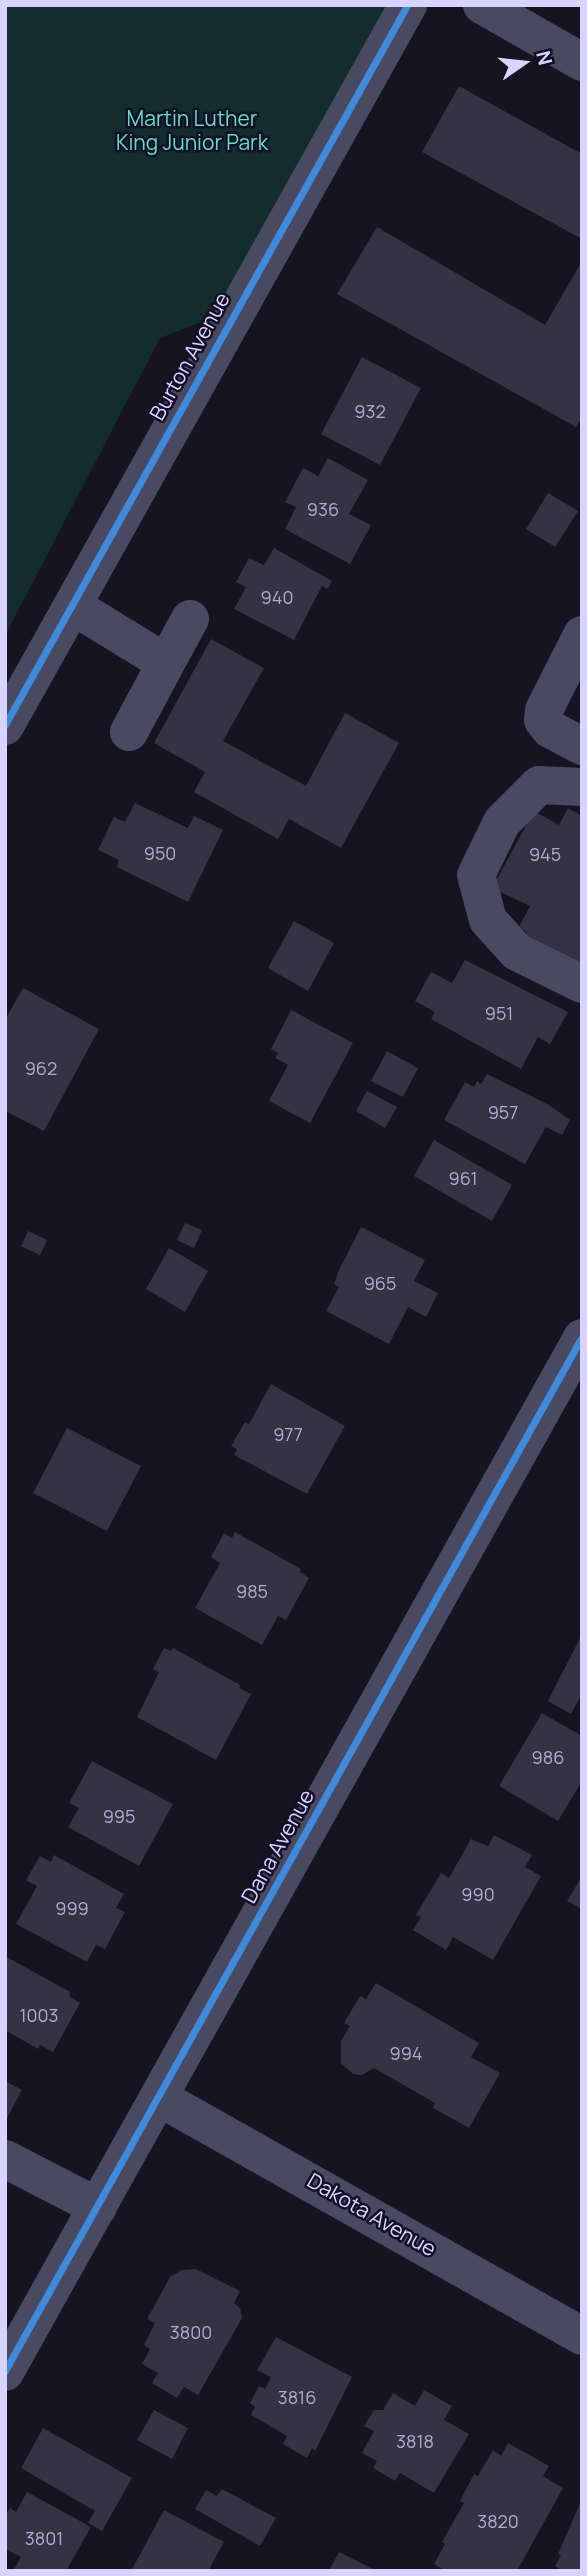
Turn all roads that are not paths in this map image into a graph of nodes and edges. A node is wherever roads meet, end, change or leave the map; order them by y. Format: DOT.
graph roads {
  1 [pos="408,5"];
  2 [pos="482,5"];
  3 [pos="582,62"];
  4 [pos="73,606"];
  5 [pos="190,620"];
  6 [pos="582,635"];
  7 [pos="166,663"];
  8 [pos="5,726"];
  9 [pos="129,732"];
  10 [pos="582,746"];
  11 [pos="582,787"];
  12 [pos="582,984"];
  13 [pos="582,1338"];
  14 [pos="160,2098"];
  15 [pos="5,2159"];
  16 [pos="98,2207"];
  17 [pos="582,2336"];
  18 [pos="5,2372"];
  1 -- 4 [label="street, Burton Avenue"];
  2 -- 3 [label="street"];
  4 -- 7 [label="street"];
  4 -- 8 [label="street, Burton Avenue"];
  5 -- 7 [label="street"];
  6 -- 10 [label="street"];
  7 -- 9 [label="street"];
  11 -- 12 [label="street"];
  13 -- 14 [label="street, Dana Avenue"];
  14 -- 16 [label="street, Dana Avenue"];
  14 -- 17 [label="street, Dakota Avenue"];
  15 -- 16 [label="street"];
  16 -- 18 [label="street, Dana Avenue"];
}
